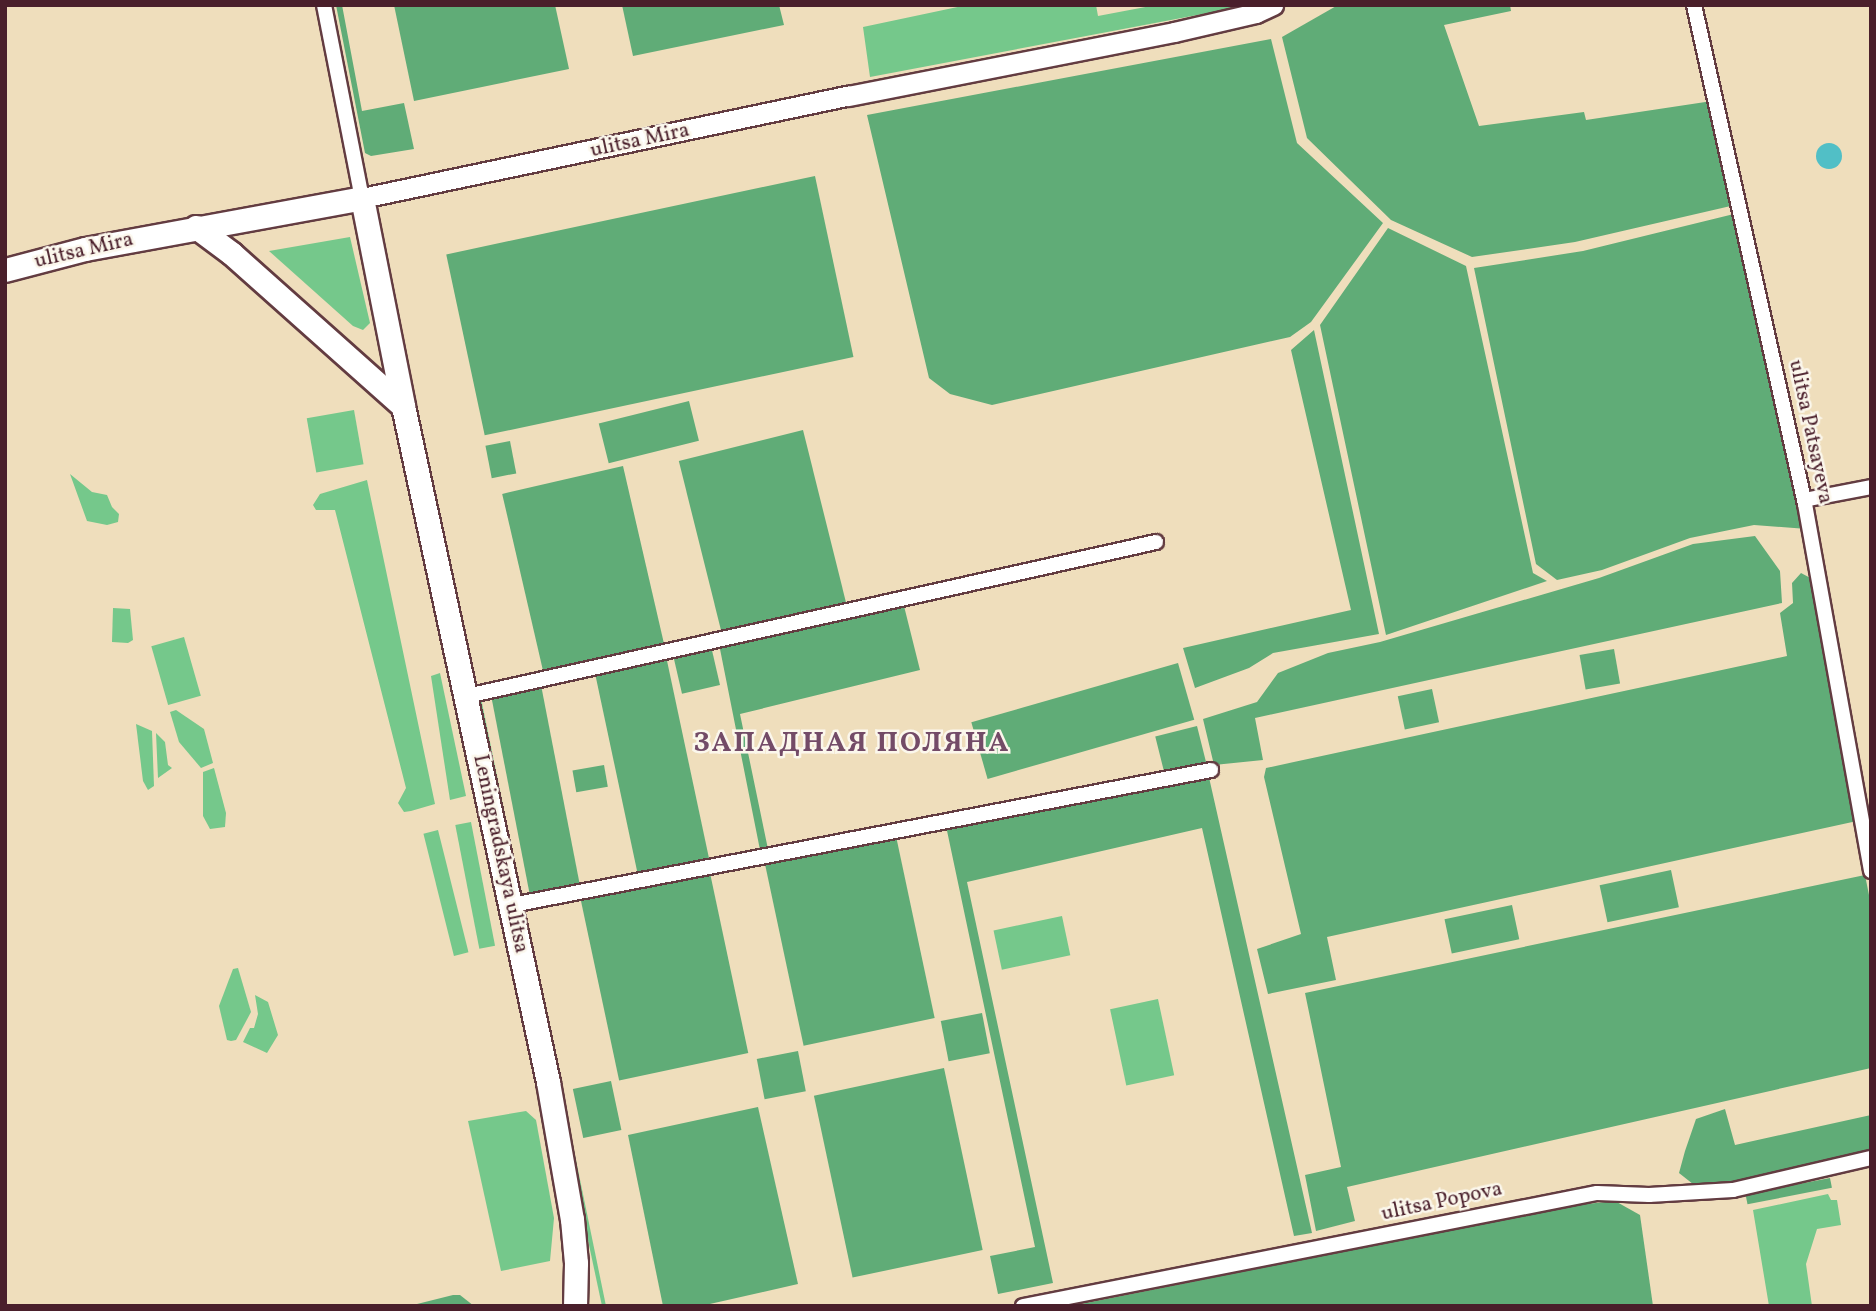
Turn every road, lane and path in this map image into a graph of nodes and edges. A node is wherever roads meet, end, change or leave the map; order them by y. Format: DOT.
graph roads {
  1 [pos="324,5"];
  2 [pos="1273,5"];
  3 [pos="1694,5"];
  4 [pos="362,198"];
  5 [pos="196,227"];
  6 [pos="5,270"];
  7 [pos="390,337"];
  8 [pos="340,350"];
  9 [pos="403,406"];
  10 [pos="1871,487"];
  11 [pos="1804,500"];
  12 [pos="1156,542"];
  13 [pos="467,696"];
  14 [pos="1211,770"];
  15 [pos="1871,871"];
  16 [pos="512,905"];
  17 [pos="1871,1158"];
  18 [pos="575,1306"];
  19 [pos="1023,1306"];
  1 -- 4 [label="street"];
  2 -- 4 [label="main road, ulitsa Mira"];
  3 -- 11 [label="street, ulitsa Patsayeva"];
  4 -- 5 [label="main road, ulitsa Mira"];
  4 -- 7 [label="main road, Leningradskaya ulitsa"];
  5 -- 6 [label="main road, ulitsa Mira"];
  5 -- 8 [label="main road"];
  7 -- 8 [label="main road"];
  7 -- 9 [label="main road, Leningradskaya ulitsa"];
  8 -- 9 [label="main road"];
  9 -- 13 [label="main road, Leningradskaya ulitsa"];
  10 -- 11 [label="street"];
  11 -- 15 [label="street, ulitsa Patsayeva"];
  12 -- 13 [label="street"];
  13 -- 16 [label="main road, Leningradskaya ulitsa"];
  14 -- 16 [label="street"];
  16 -- 18 [label="main road, Leningradskaya ulitsa"];
  17 -- 19 [label="street, ulitsa Popova"];
}
